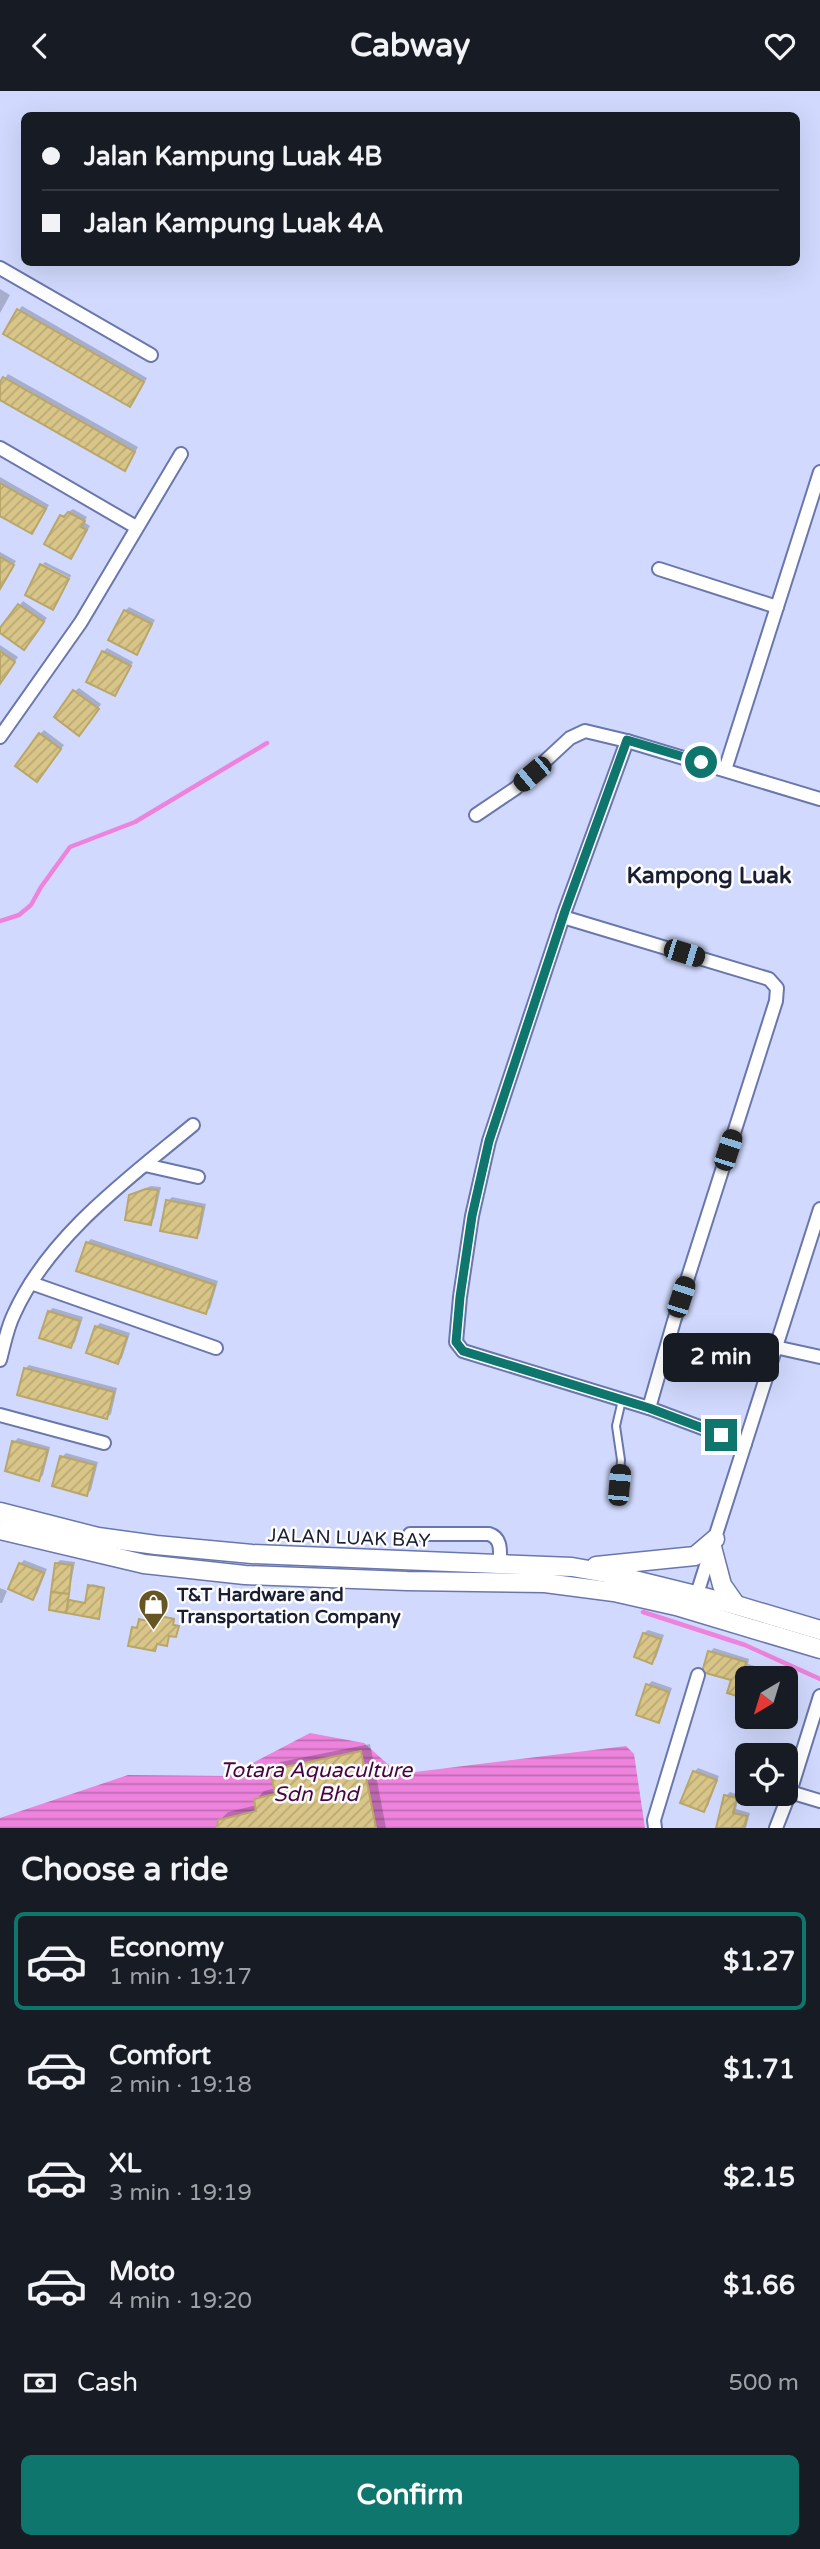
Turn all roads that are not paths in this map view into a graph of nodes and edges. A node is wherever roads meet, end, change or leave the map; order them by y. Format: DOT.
graph roads {
  1 [pos="0,268"];
  2 [pos="151,355"];
  3 [pos="0,449"];
  4 [pos="181,454"];
  5 [pos="820,472"];
  6 [pos="136,527"];
  7 [pos="659,569"];
  8 [pos="777,607"];
  9 [pos="0,737"];
  10 [pos="627,740"];
  11 [pos="725,770"];
  12 [pos="820,799"];
  13 [pos="476,815"];
  14 [pos="566,909"];
  15 [pos="193,1125"];
  16 [pos="145,1165"];
  17 [pos="198,1177"];
  18 [pos="820,1209"];
  19 [pos="31,1283"];
  20 [pos="775,1347"];
  21 [pos="216,1348"];
  22 [pos="820,1357"];
  23 [pos="0,1360"];
  24 [pos="622,1400"];
  25 [pos="649,1408"];
  26 [pos="0,1415"];
  27 [pos="104,1443"];
  28 [pos="745,1444"];
  29 [pos="619,1485"];
  30 [pos="0,1511"];
  31 [pos="0,1530"];
  32 [pos="410,1534"];
  33 [pos="714,1543"];
  34 [pos="500,1563"];
  35 [pos="572,1567"];
  36 [pos="696,1597"];
  37 [pos="736,1605"];
  38 [pos="676,1606"];
  39 [pos="705,1615"];
  40 [pos="820,1630"];
  41 [pos="820,1649"];
  42 [pos="698,1675"];
  43 [pos="820,1696"];
  44 [pos="798,1766"];
  45 [pos="798,1794"];
  46 [pos="820,1801"];
  47 [pos="784,1806"];
  48 [pos="655,1828"];
  49 [pos="775,1828"];
  1 -- 2 [label="street"];
  3 -- 6 [label="street"];
  4 -- 6 [label="street"];
  5 -- 8 [label="street"];
  6 -- 9 [label="street"];
  7 -- 8 [label="street"];
  8 -- 11 [label="street"];
  10 -- 11 [label="street"];
  10 -- 13 [label="street"];
  10 -- 14 [label="street"];
  11 -- 12 [label="street"];
  14 -- 24 [label="street"];
  14 -- 25 [label="street"];
  15 -- 16 [label="street"];
  16 -- 17 [label="street"];
  16 -- 19 [label="street"];
  18 -- 20 [label="street"];
  19 -- 21 [label="street"];
  19 -- 23 [label="street"];
  20 -- 22 [label="street"];
  20 -- 28 [label="street"];
  24 -- 25 [label="street"];
  24 -- 29 [label="lane"];
  25 -- 28 [label="street"];
  26 -- 27 [label="street"];
  28 -- 33 [label="street"];
  30 -- 34 [label="street, JALAN LUAK BAY"];
  31 -- 38 [label="street"];
  32 -- 34 [label="street"];
  33 -- 35 [label="street"];
  33 -- 36 [label="street"];
  33 -- 37 [label="street"];
  34 -- 35 [label="street, JALAN LUAK BAY"];
  35 -- 36 [label="street, JALAN LUAK BAY"];
  36 -- 37 [label="street, JALAN LUAK BAY"];
  36 -- 38 [label="street"];
  36 -- 39 [label="street"];
  37 -- 40 [label="street"];
  38 -- 39 [label="street"];
  39 -- 41 [label="street"];
  42 -- 48 [label="street"];
  43 -- 44 [label="street"];
  45 -- 46 [label="street"];
  47 -- 49 [label="street"];
}
